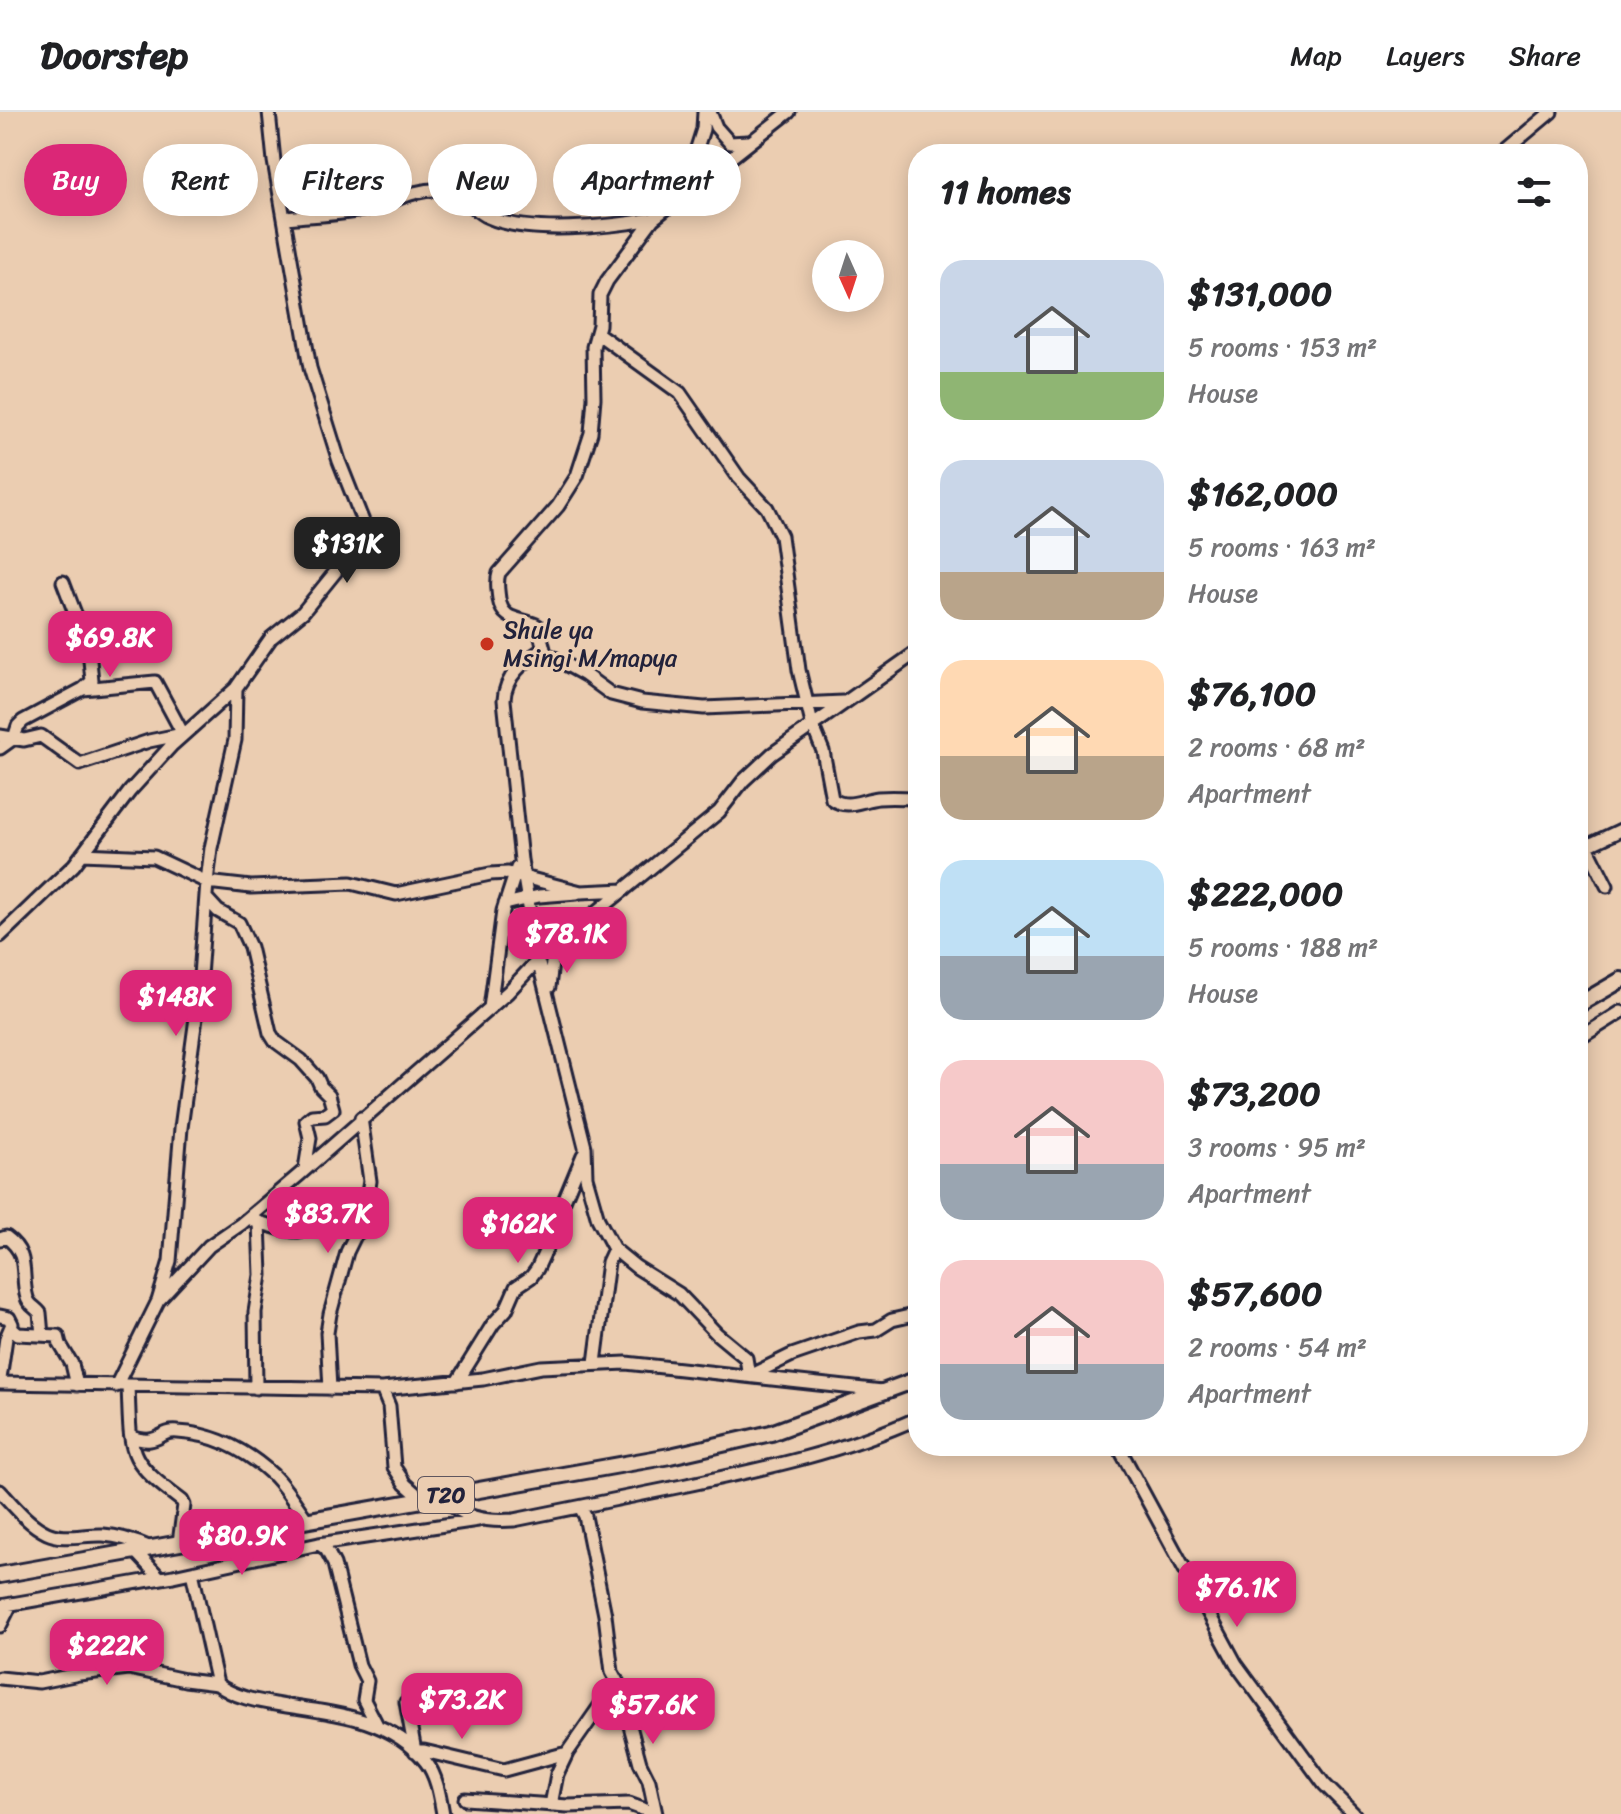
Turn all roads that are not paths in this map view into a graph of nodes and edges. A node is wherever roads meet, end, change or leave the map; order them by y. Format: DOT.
graph roads {
  1 [pos="269,112"];
  2 [pos="704,112"];
  3 [pos="710,112"];
  4 [pos="789,112"];
  5 [pos="1551,112"];
  6 [pos="750,142"];
  7 [pos="698,144"];
  8 [pos="1513,144"];
  9 [pos="741,149"];
  10 [pos="657,216"];
  11 [pos="286,218"];
  12 [pos="653,219"];
  13 [pos="597,333"];
  14 [pos="63,582"];
  15 [pos="543,649"];
  16 [pos="908,659"];
  17 [pos="236,688"];
  18 [pos="83,689"];
  19 [pos="845,702"];
  20 [pos="807,703"];
  21 [pos="812,724"];
  22 [pos="183,734"];
  23 [pos="0,736"];
  24 [pos="14,738"];
  25 [pos="0,748"];
  26 [pos="908,798"];
  27 [pos="1621,830"];
  28 [pos="1588,846"];
  29 [pos="1588,848"];
  30 [pos="82,854"];
  31 [pos="520,875"];
  32 [pos="207,882"];
  33 [pos="1607,886"];
  34 [pos="624,890"];
  35 [pos="581,892"];
  36 [pos="528,898"];
  37 [pos="207,899"];
  38 [pos="505,904"];
  39 [pos="0,936"];
  40 [pos="554,947"];
  41 [pos="538,960"];
  42 [pos="1621,980"];
  43 [pos="1588,999"];
  44 [pos="548,1000"];
  45 [pos="490,1008"];
  46 [pos="1621,1012"];
  47 [pos="1588,1033"];
  48 [pos="361,1118"];
  49 [pos="585,1147"];
  50 [pos="305,1169"];
  51 [pos="253,1220"];
  52 [pos="358,1233"];
  53 [pos="0,1239"];
  54 [pos="614,1249"];
  55 [pos="158,1301"];
  56 [pos="0,1316"];
  57 [pos="908,1316"];
  58 [pos="11,1328"];
  59 [pos="42,1335"];
  60 [pos="595,1363"];
  61 [pos="749,1376"];
  62 [pos="0,1381"];
  63 [pos="457,1382"];
  64 [pos="908,1383"];
  65 [pos="77,1385"];
  66 [pos="122,1386"];
  67 [pos="256,1388"];
  68 [pos="330,1389"];
  69 [pos="382,1389"];
  70 [pos="887,1392"];
  71 [pos="908,1423"];
  72 [pos="131,1437"];
  73 [pos="1123,1456"];
  74 [pos="0,1491"];
  75 [pos="441,1496"];
  76 [pos="422,1499"];
  77 [pos="580,1507"];
  78 [pos="307,1520"];
  79 [pos="478,1520"];
  80 [pos="179,1543"];
  81 [pos="319,1544"];
  82 [pos="152,1548"];
  83 [pos="135,1551"];
  84 [pos="192,1572"];
  85 [pos="0,1575"];
  86 [pos="160,1578"];
  87 [pos="5,1605"];
  88 [pos="0,1626"];
  89 [pos="0,1678"];
  90 [pos="217,1684"];
  91 [pos="619,1685"];
  92 [pos="406,1702"];
  93 [pos="377,1726"];
  94 [pos="415,1751"];
  95 [pos="567,1753"];
  96 [pos="465,1799"];
  97 [pos="551,1805"];
  98 [pos="443,1814"];
  99 [pos="656,1814"];
  100 [pos="1354,1814"];
  1 -- 11 [label="street"];
  2 -- 7 [label="street"];
  3 -- 6 [label="street"];
  4 -- 6 [label="street"];
  5 -- 8 [label="street"];
  6 -- 9 [label="street"];
  10 -- 12 [label="street"];
  11 -- 12 [label="street"];
  11 -- 17 [label="street"];
  12 -- 13 [label="street"];
  13 -- 15 [label="street"];
  13 -- 20 [label="street"];
  14 -- 18 [label="street"];
  15 -- 20 [label="street"];
  15 -- 31 [label="street"];
  16 -- 19 [label="street"];
  17 -- 22 [label="street"];
  17 -- 32 [label="street"];
  18 -- 22 [label="street"];
  18 -- 24 [label="street"];
  19 -- 20 [label="street"];
  19 -- 21 [label="street"];
  20 -- 21 [label="street"];
  21 -- 26 [label="street"];
  21 -- 34 [label="street"];
  22 -- 24 [label="street"];
  22 -- 30 [label="street"];
  23 -- 24 [label="street"];
  24 -- 25 [label="street"];
  27 -- 28 [label="street"];
  29 -- 33 [label="street"];
  30 -- 32 [label="street"];
  30 -- 39 [label="street"];
  31 -- 32 [label="street"];
  31 -- 35 [label="street"];
  31 -- 36 [label="street"];
  31 -- 38 [label="street"];
  32 -- 37 [label="street"];
  34 -- 35 [label="street"];
  34 -- 40 [label="street"];
  35 -- 36 [label="street"];
  36 -- 38 [label="street"];
  36 -- 41 [label="street"];
  37 -- 50 [label="street"];
  37 -- 55 [label="street"];
  38 -- 45 [label="street"];
  40 -- 41 [label="street"];
  40 -- 44 [label="street"];
  41 -- 44 [label="street"];
  41 -- 45 [label="street"];
  42 -- 43 [label="main road"];
  44 -- 49 [label="street"];
  45 -- 48 [label="street"];
  46 -- 47 [label="street"];
  48 -- 50 [label="street"];
  48 -- 52 [label="street"];
  49 -- 54 [label="street"];
  49 -- 63 [label="street"];
  50 -- 51 [label="street"];
  51 -- 52 [label="street"];
  51 -- 55 [label="street"];
  51 -- 67 [label="street"];
  52 -- 68 [label="street"];
  53 -- 59 [label="street"];
  54 -- 60 [label="street"];
  54 -- 61 [label="street"];
  55 -- 66 [label="street"];
  56 -- 58 [label="street"];
  57 -- 61 [label="street"];
  58 -- 59 [label="street"];
  58 -- 62 [label="street"];
  59 -- 65 [label="street"];
  60 -- 61 [label="street"];
  60 -- 63 [label="street"];
  61 -- 70 [label="street"];
  62 -- 65 [label="street"];
  63 -- 69 [label="street"];
  64 -- 70 [label="main road, T20"];
  65 -- 66 [label="street"];
  66 -- 67 [label="street"];
  66 -- 72 [label="street"];
  67 -- 68 [label="street"];
  68 -- 69 [label="street"];
  69 -- 76 [label="street"];
  70 -- 75 [label="main road, T20"];
  71 -- 77 [label="street"];
  72 -- 78 [label="street"];
  72 -- 80 [label="street"];
  73 -- 100 [label="street"];
  74 -- 82 [label="street"];
  75 -- 76 [label="main road, T20"];
  75 -- 79 [label="street"];
  76 -- 78 [label="main road, T20"];
  77 -- 79 [label="street"];
  77 -- 91 [label="street"];
  78 -- 80 [label="main road, T20"];
  79 -- 81 [label="street"];
  80 -- 82 [label="main road, T20"];
  81 -- 84 [label="street"];
  81 -- 93 [label="street"];
  82 -- 83 [label="main road, T20"];
  83 -- 85 [label="main road, T20"];
  83 -- 86 [label="street"];
  84 -- 86 [label="street"];
  84 -- 90 [label="street"];
  86 -- 87 [label="street"];
  87 -- 88 [label="street"];
  89 -- 90 [label="street"];
  90 -- 93 [label="street"];
  91 -- 95 [label="street"];
  91 -- 99 [label="street"];
  92 -- 94 [label="street"];
  93 -- 94 [label="street"];
  94 -- 95 [label="street"];
  94 -- 98 [label="street"];
  95 -- 97 [label="street"];
  96 -- 97 [label="street"];
  97 -- 99 [label="street"];
}
